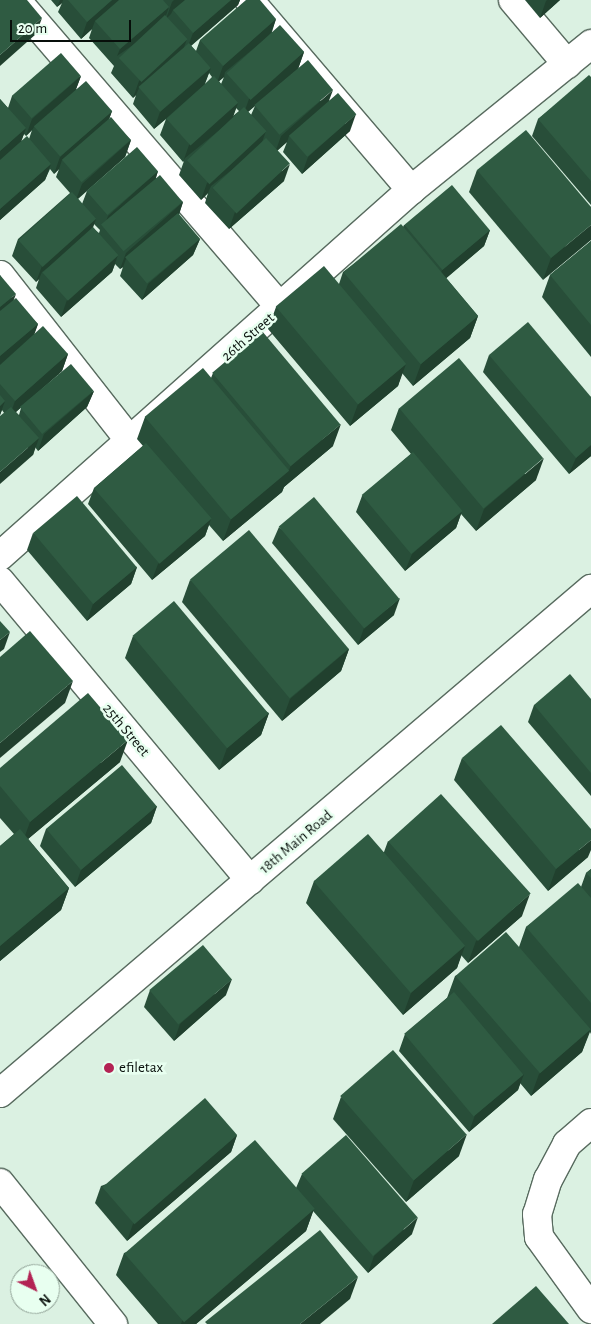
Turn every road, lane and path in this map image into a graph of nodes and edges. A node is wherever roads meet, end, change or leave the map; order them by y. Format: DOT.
graph roads {
  1 [pos="16,0"];
  2 [pos="249,0"];
  3 [pos="512,0"];
  4 [pos="591,44"];
  5 [pos="567,64"];
  6 [pos="411,190"];
  7 [pos="0,275"];
  8 [pos="282,308"];
  9 [pos="130,441"];
  10 [pos="0,556"];
  11 [pos="0,581"];
  12 [pos="591,590"];
  13 [pos="250,880"];
  14 [pos="0,1093"];
  15 [pos="591,1123"];
  16 [pos="0,1183"];
  17 [pos="591,1309"];
  18 [pos="113,1324"];
  1 -- 8 [label="street"];
  2 -- 6 [label="street"];
  3 -- 5 [label="street"];
  4 -- 5 [label="street, 26th Street"];
  5 -- 6 [label="street, 26th Street"];
  6 -- 8 [label="street, 26th Street"];
  7 -- 9 [label="street"];
  8 -- 9 [label="street, 26th Street"];
  9 -- 10 [label="street, 26th Street"];
  11 -- 13 [label="street, 25th Street"];
  12 -- 13 [label="street, 18th Main Road"];
  13 -- 14 [label="street, 18th Main Road"];
  15 -- 17 [label="street"];
  16 -- 18 [label="street"];
}
